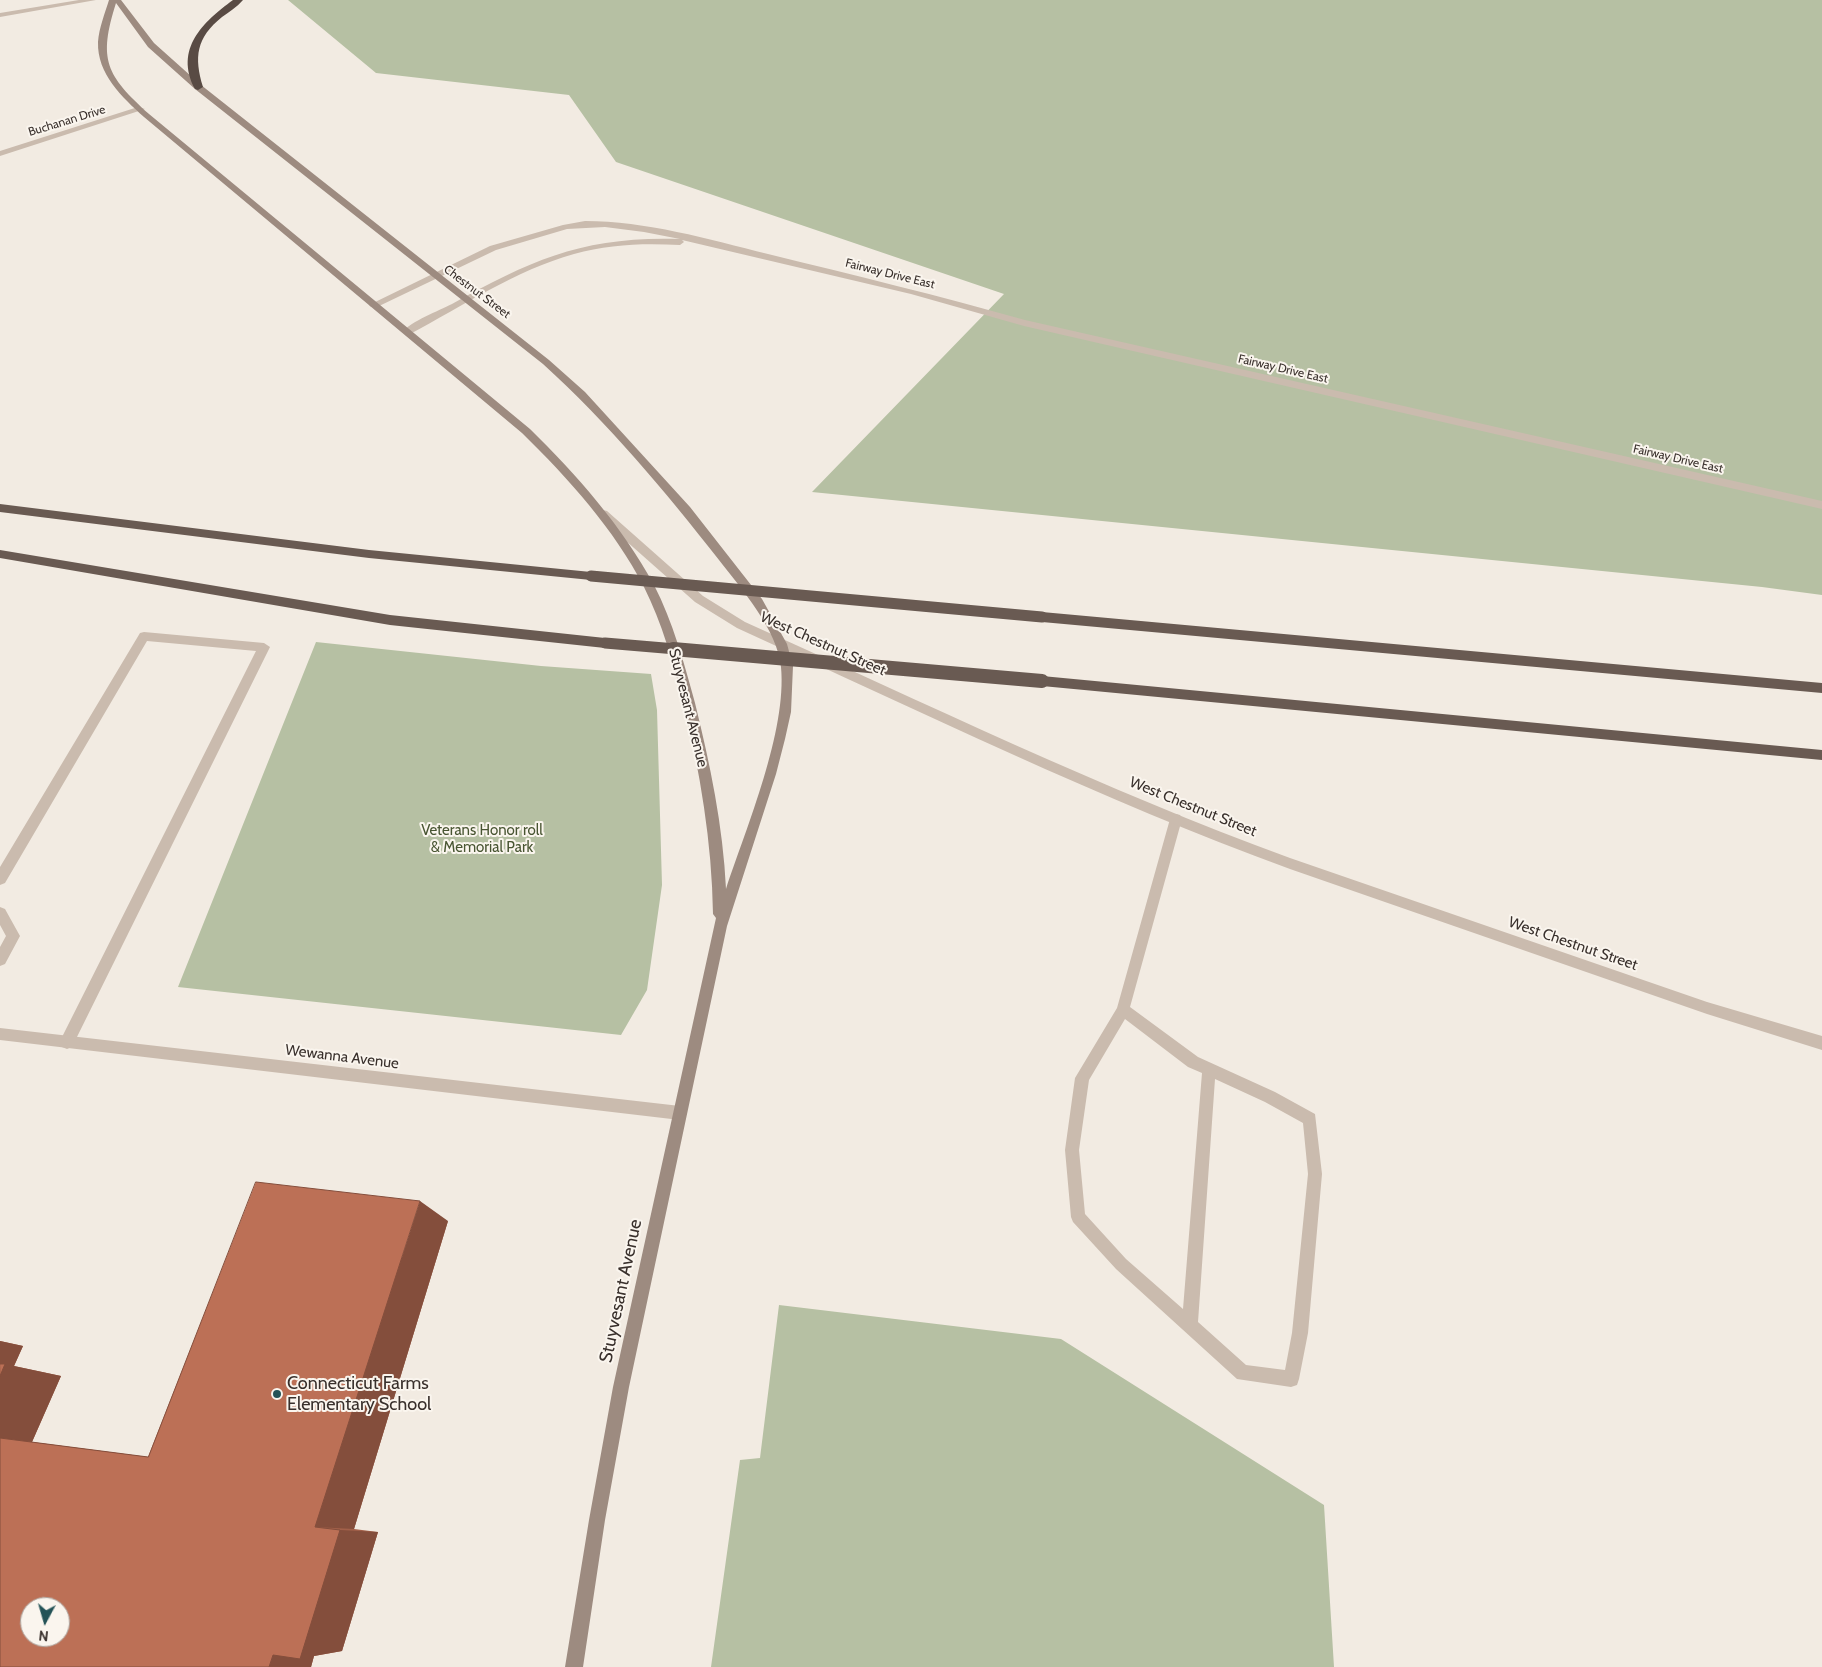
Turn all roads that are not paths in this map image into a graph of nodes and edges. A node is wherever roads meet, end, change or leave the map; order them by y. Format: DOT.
graph roads {
  1 [pos="92,0"];
  2 [pos="115,0"];
  3 [pos="239,0"];
  4 [pos="0,15"];
  5 [pos="198,88"];
  6 [pos="140,109"];
  7 [pos="0,154"];
  8 [pos="741,250"];
  9 [pos="435,276"];
  10 [pos="468,300"];
  11 [pos="374,305"];
  12 [pos="407,332"];
  13 [pos="1822,505"];
  14 [pos="0,508"];
  15 [pos="597,509"];
  16 [pos="0,554"];
  17 [pos="781,644"];
  18 [pos="1822,688"];
  19 [pos="1822,755"];
  20 [pos="1176,819"];
  21 [pos="0,879"];
  22 [pos="0,913"];
  23 [pos="720,926"];
  24 [pos="0,960"];
  25 [pos="1123,1010"];
  26 [pos="0,1034"];
  27 [pos="67,1042"];
  28 [pos="1822,1043"];
  29 [pos="1209,1069"];
  30 [pos="680,1113"];
  31 [pos="1190,1326"];
  32 [pos="574,1667"];
  1 -- 4 [label="street"];
  2 -- 5 [label="main road, Chestnut Street"];
  2 -- 6 [label="main road, Chestnut Street"];
  3 -- 5 [label="highway"];
  5 -- 9 [label="main road, Chestnut Street"];
  6 -- 7 [label="street, Buchanan Drive"];
  6 -- 11 [label="main road, Chestnut Street"];
  8 -- 9 [label="street, Fairway Drive East"];
  8 -- 10 [label="street, Fairway Drive East"];
  8 -- 13 [label="street, Fairway Drive East"];
  9 -- 10 [label="main road, Chestnut Street"];
  9 -- 11 [label="street, Fairway Drive East"];
  10 -- 12 [label="street, Fairway Drive East"];
  10 -- 17 [label="main road, Chestnut Street"];
  11 -- 12 [label="main road, Chestnut Street"];
  12 -- 15 [label="main road, Chestnut Street"];
  14 -- 18 [label="highway, bridge"];
  15 -- 17 [label="street, West Chestnut Street"];
  15 -- 23 [label="main road, Stuyvesant Avenue"];
  16 -- 19 [label="highway, bridge"];
  17 -- 20 [label="street, West Chestnut Street"];
  17 -- 23 [label="main road, Stuyvesant Avenue"];
  20 -- 25 [label="street"];
  20 -- 28 [label="street, West Chestnut Street"];
  21 -- 27 [label="street"];
  22 -- 24 [label="street"];
  23 -- 30 [label="main road, Stuyvesant Avenue"];
  25 -- 29 [label="street"];
  25 -- 31 [label="street"];
  26 -- 27 [label="street, Wewanna Avenue"];
  27 -- 30 [label="street, Wewanna Avenue"];
  29 -- 31 [label="street"];
  29 -- 31 [label="street"];
  30 -- 32 [label="main road, Stuyvesant Avenue"];
}
